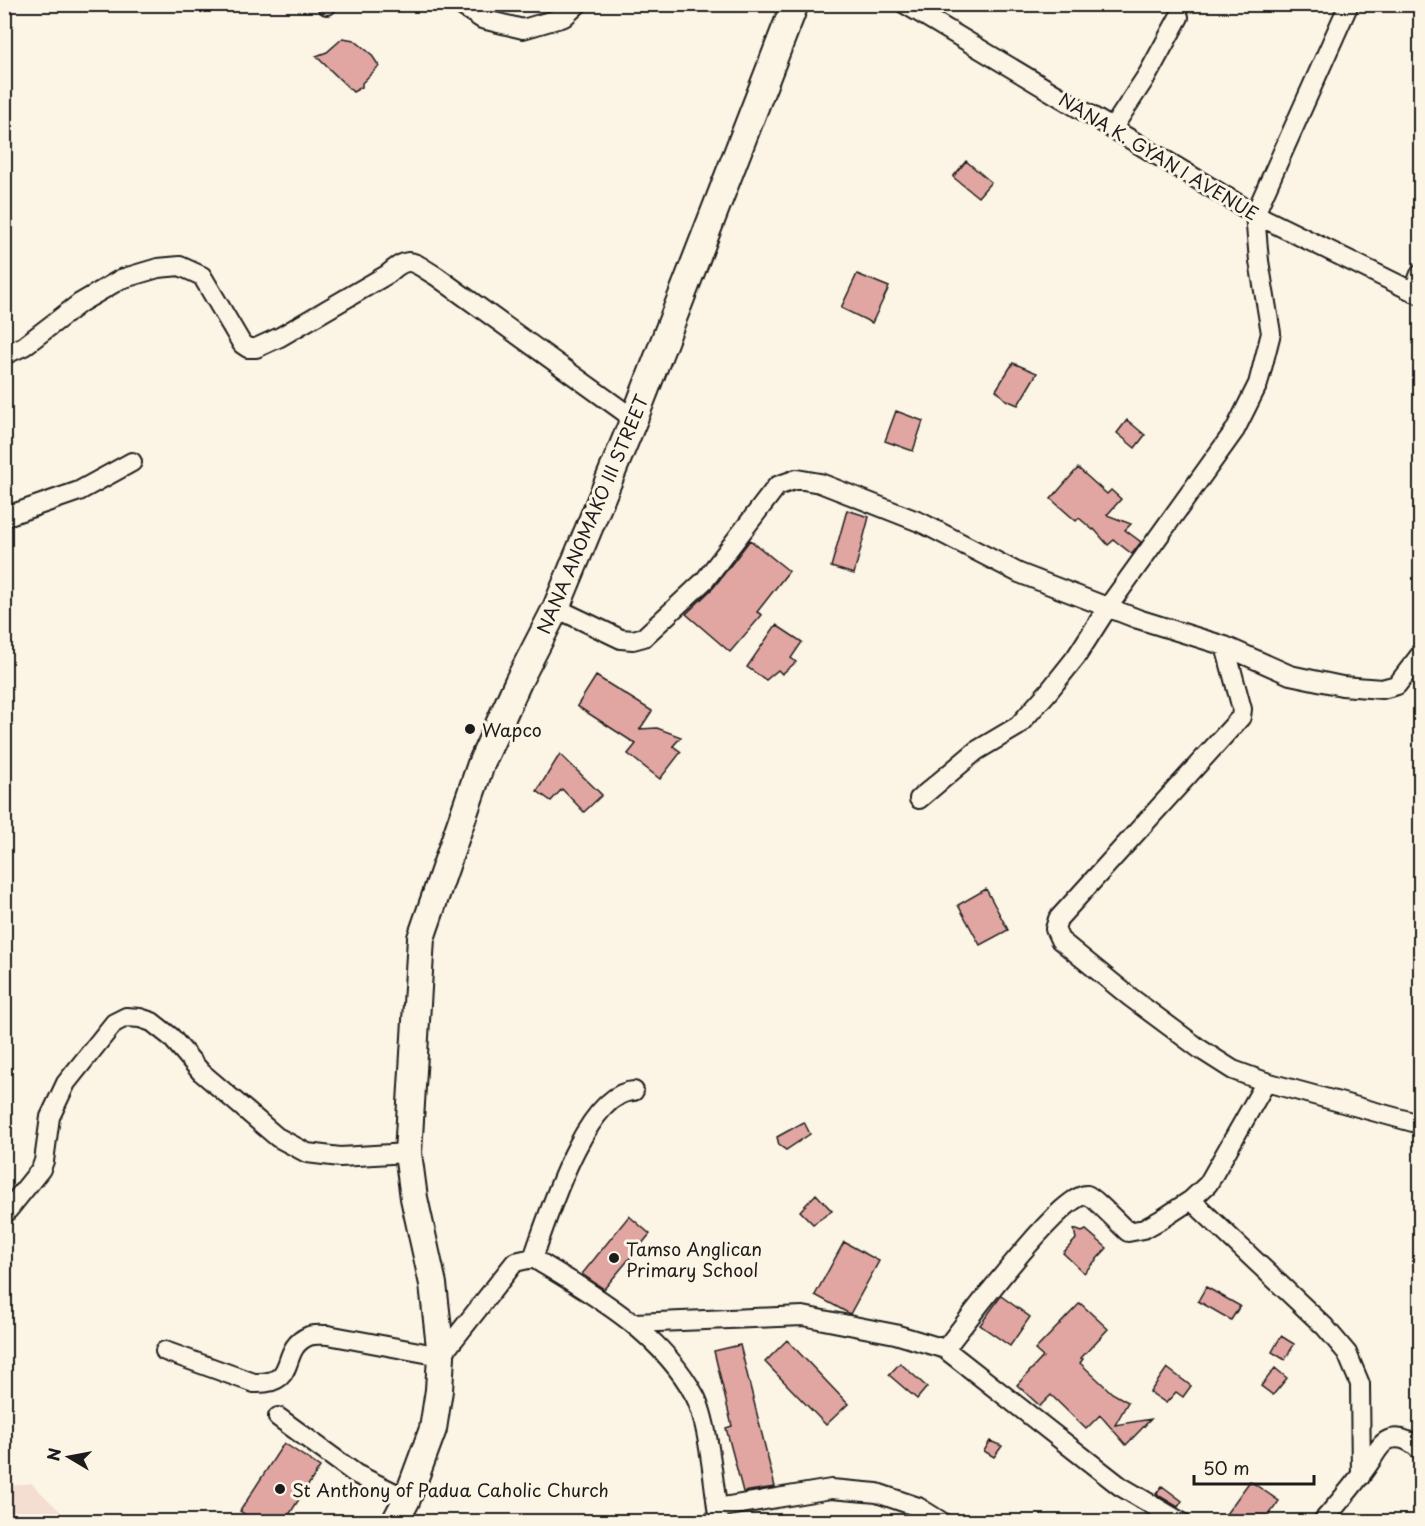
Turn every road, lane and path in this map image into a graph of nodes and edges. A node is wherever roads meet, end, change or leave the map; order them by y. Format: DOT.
graph roads {
  1 [pos="459,4"];
  2 [pos="578,4"];
  3 [pos="795,4"];
  4 [pos="905,4"];
  5 [pos="1349,4"];
  6 [pos="1179,17"];
  7 [pos="1112,129"];
  8 [pos="1255,214"];
  9 [pos="1420,274"];
  10 [pos="1417,293"];
  11 [pos="4,355"];
  12 [pos="634,419"];
  13 [pos="132,462"];
  14 [pos="4,517"];
  15 [pos="1108,607"];
  16 [pos="556,608"];
  17 [pos="1224,646"];
  18 [pos="1420,655"];
  19 [pos="919,799"];
  20 [pos="1266,1082"];
  21 [pos="634,1091"];
  22 [pos="1420,1124"];
  23 [pos="408,1153"];
  24 [pos="1191,1200"];
  25 [pos="4,1215"];
  26 [pos="533,1258"];
  27 [pos="634,1323"];
  28 [pos="945,1348"];
  29 [pos="165,1352"];
  30 [pos="441,1356"];
  31 [pos="278,1417"];
  32 [pos="1420,1450"];
  33 [pos="1361,1476"];
  34 [pos="407,1499"];
  35 [pos="718,1515"];
  36 [pos="395,1521"];
  37 [pos="942,1521"];
  38 [pos="1181,1521"];
  39 [pos="1322,1521"];
  1 -- 2 [label="street"];
  3 -- 12 [label="street, NANA ANOMAKO III STREET"];
  4 -- 7 [label="street, NANA K. GYAN I AVENUE"];
  5 -- 8 [label="street"];
  6 -- 7 [label="street"];
  7 -- 8 [label="street, NANA K. GYAN I AVENUE"];
  8 -- 10 [label="street, NANA K. GYAN I AVENUE"];
  8 -- 15 [label="street"];
  9 -- 10 [label="street"];
  11 -- 12 [label="street"];
  12 -- 16 [label="street, NANA ANOMAKO III STREET"];
  13 -- 14 [label="street"];
  15 -- 16 [label="street"];
  15 -- 17 [label="street"];
  15 -- 19 [label="street"];
  16 -- 23 [label="street, NANA ANOMAKO III STREET"];
  17 -- 18 [label="street"];
  17 -- 20 [label="street"];
  20 -- 22 [label="street"];
  20 -- 24 [label="street"];
  21 -- 26 [label="street"];
  23 -- 25 [label="street"];
  23 -- 30 [label="street, NANA ANOMAKO III STREET"];
  24 -- 28 [label="street"];
  24 -- 33 [label="street"];
  26 -- 27 [label="street"];
  26 -- 30 [label="street"];
  27 -- 28 [label="street"];
  27 -- 35 [label="street"];
  28 -- 38 [label="street"];
  29 -- 30 [label="street"];
  30 -- 34 [label="street, NANA ANOMAKO III STREET"];
  31 -- 34 [label="street"];
  32 -- 33 [label="street"];
  33 -- 39 [label="street"];
  34 -- 36 [label="street, NANA ANOMAKO III STREET"];
  35 -- 37 [label="street"];
}
